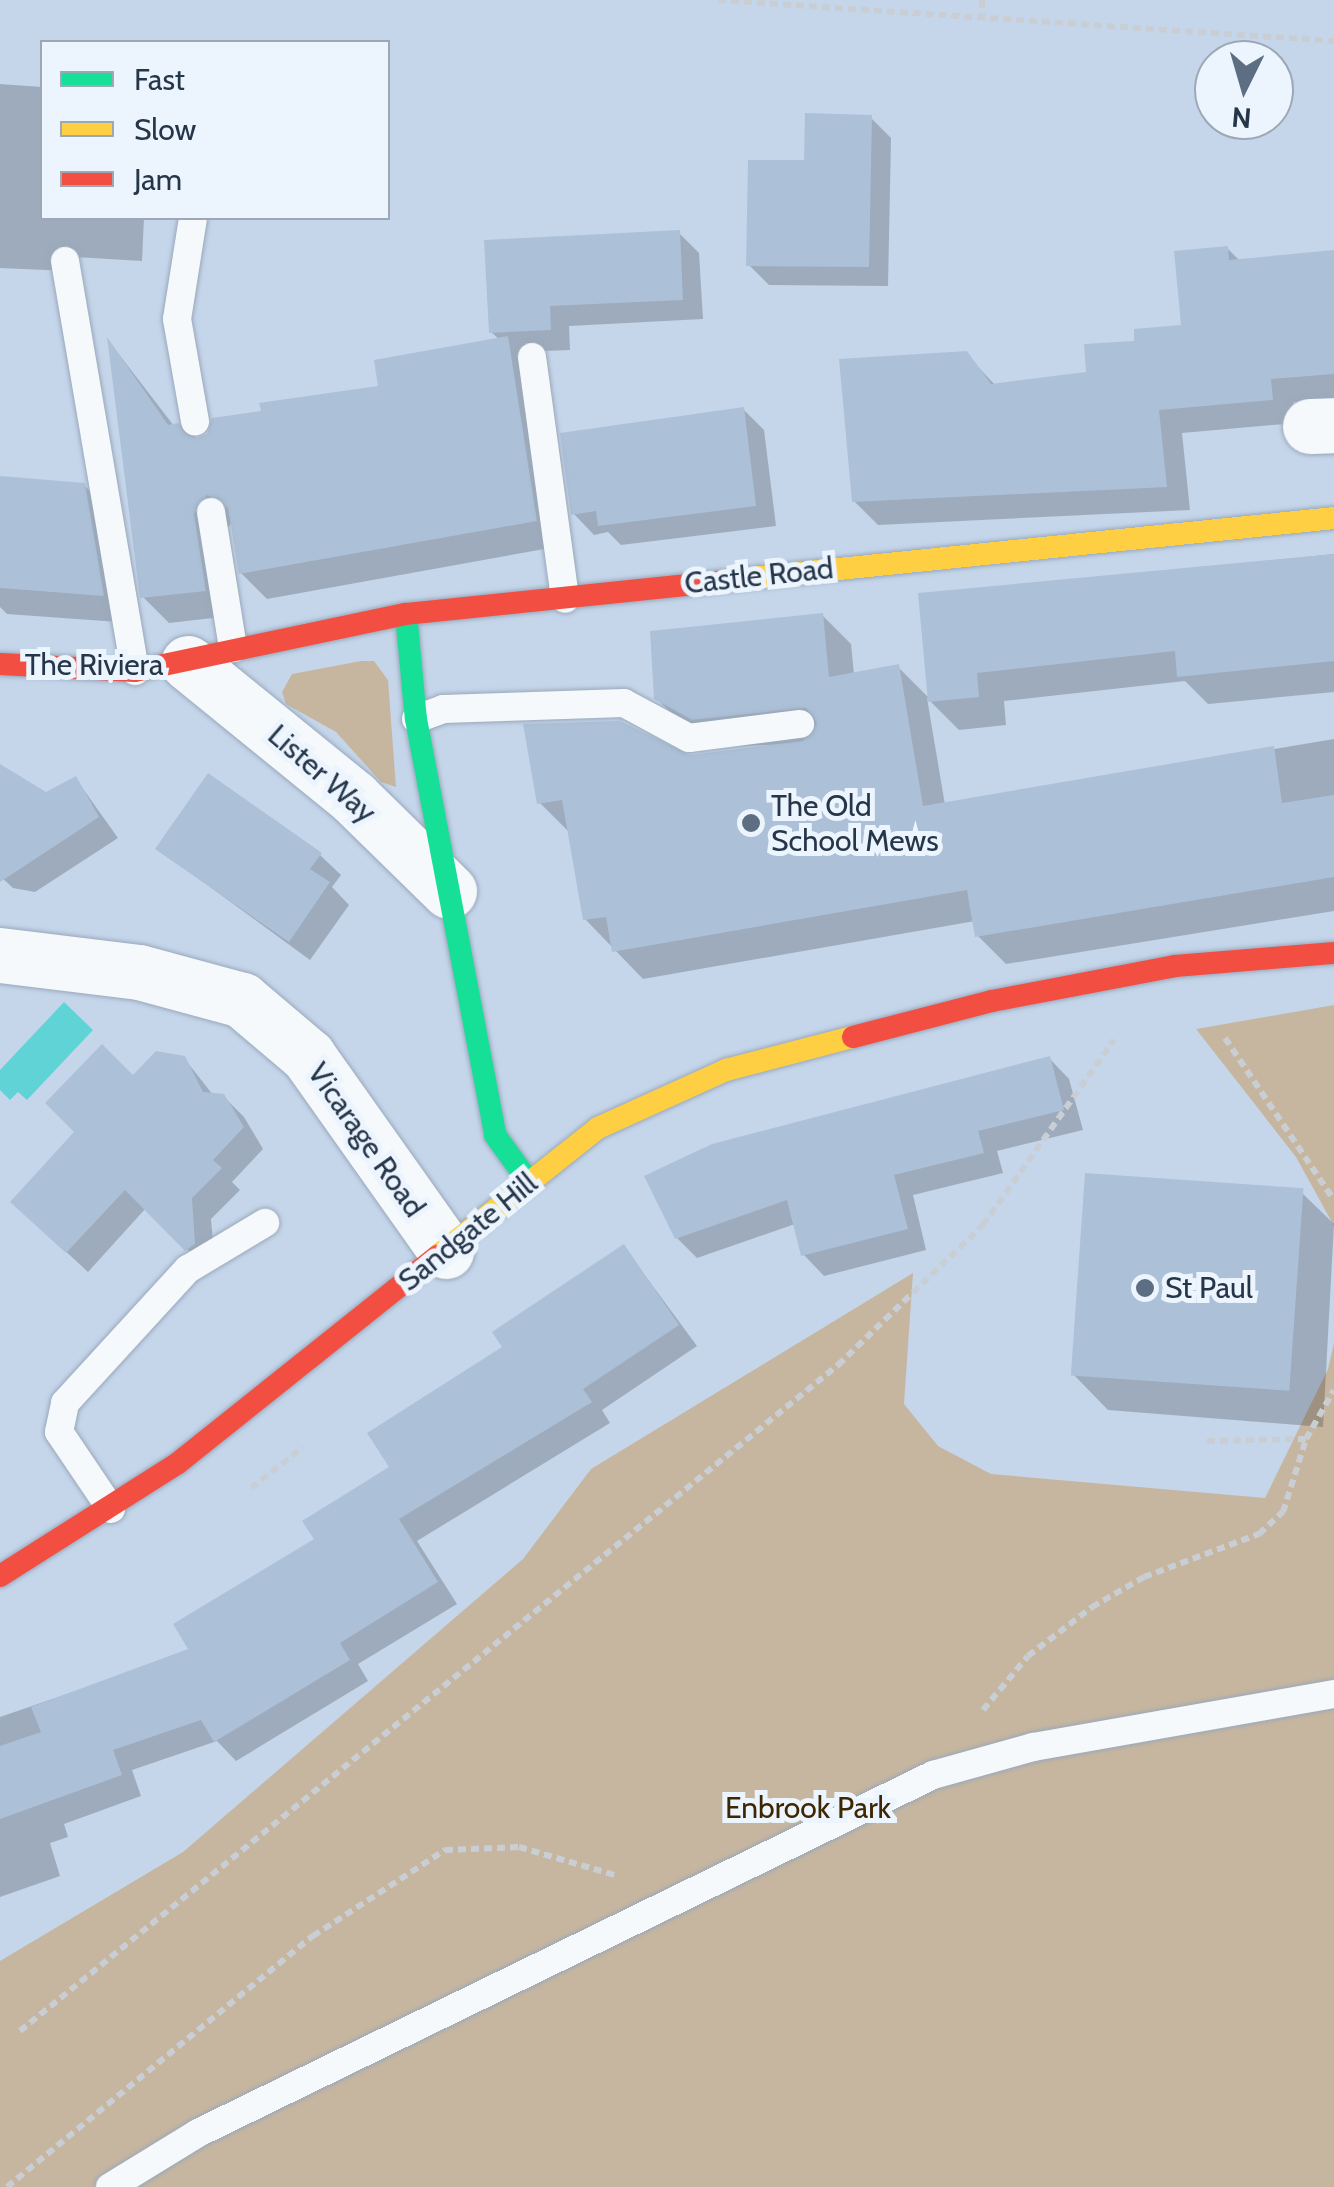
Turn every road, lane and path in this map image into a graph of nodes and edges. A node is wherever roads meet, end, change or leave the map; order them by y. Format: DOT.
graph roads {
  1 [pos="718,0"];
  2 [pos="982,0"];
  3 [pos="982,19"];
  4 [pos="1334,41"];
  5 [pos="193,220"];
  6 [pos="65,261"];
  7 [pos="532,357"];
  8 [pos="194,421"];
  9 [pos="212,512"];
  10 [pos="1334,518"];
  11 [pos="565,599"];
  12 [pos="406,614"];
  13 [pos="211,656"];
  14 [pos="0,664"];
  15 [pos="135,672"];
  16 [pos="416,718"];
  17 [pos="800,724"];
  18 [pos="450,890"];
  19 [pos="1334,953"];
  20 [pos="0,955"];
  21 [pos="1098,1031"];
  22 [pos="1225,1038"];
  23 [pos="528,1182"];
  24 [pos="1334,1200"];
  25 [pos="264,1224"];
  26 [pos="446,1251"];
  27 [pos="1334,1390"];
  28 [pos="1306,1439"];
  29 [pos="308,1440"];
  30 [pos="1207,1441"];
  31 [pos="238,1496"];
  32 [pos="112,1509"];
  33 [pos="0,1576"];
  34 [pos="1334,1694"];
  35 [pos="970,1715"];
  36 [pos="622,1876"];
  37 [pos="20,2031"];
  38 [pos="7,2187"];
  39 [pos="110,2187"];
  1 -- 3 [label="path"];
  2 -- 3 [label="path"];
  3 -- 4 [label="path"];
  5 -- 8 [label="lane"];
  6 -- 15 [label="lane"];
  7 -- 11 [label="lane"];
  9 -- 13 [label="lane"];
  10 -- 11 [label="main road, Castle Road"];
  11 -- 12 [label="main road, Castle Road"];
  12 -- 13 [label="main road, Castle Road"];
  12 -- 16 [label="main road"];
  13 -- 15 [label="main road, The Riviera"];
  13 -- 18 [label="street, Lister Way"];
  14 -- 15 [label="main road, The Riviera"];
  16 -- 17 [label="lane"];
  16 -- 18 [label="main road"];
  18 -- 23 [label="main road"];
  19 -- 23 [label="main road, Sandgate Hill"];
  20 -- 26 [label="street, Vicarage Road"];
  21 -- 37 [label="path"];
  22 -- 24 [label="path"];
  23 -- 26 [label="main road, Sandgate Hill"];
  25 -- 32 [label="lane"];
  26 -- 32 [label="main road, Sandgate Hill"];
  27 -- 28 [label="path"];
  28 -- 30 [label="path"];
  28 -- 35 [label="path"];
  29 -- 31 [label="path"];
  32 -- 33 [label="main road, Sandgate Hill"];
  34 -- 39 [label="lane"];
  36 -- 38 [label="path"];
}
